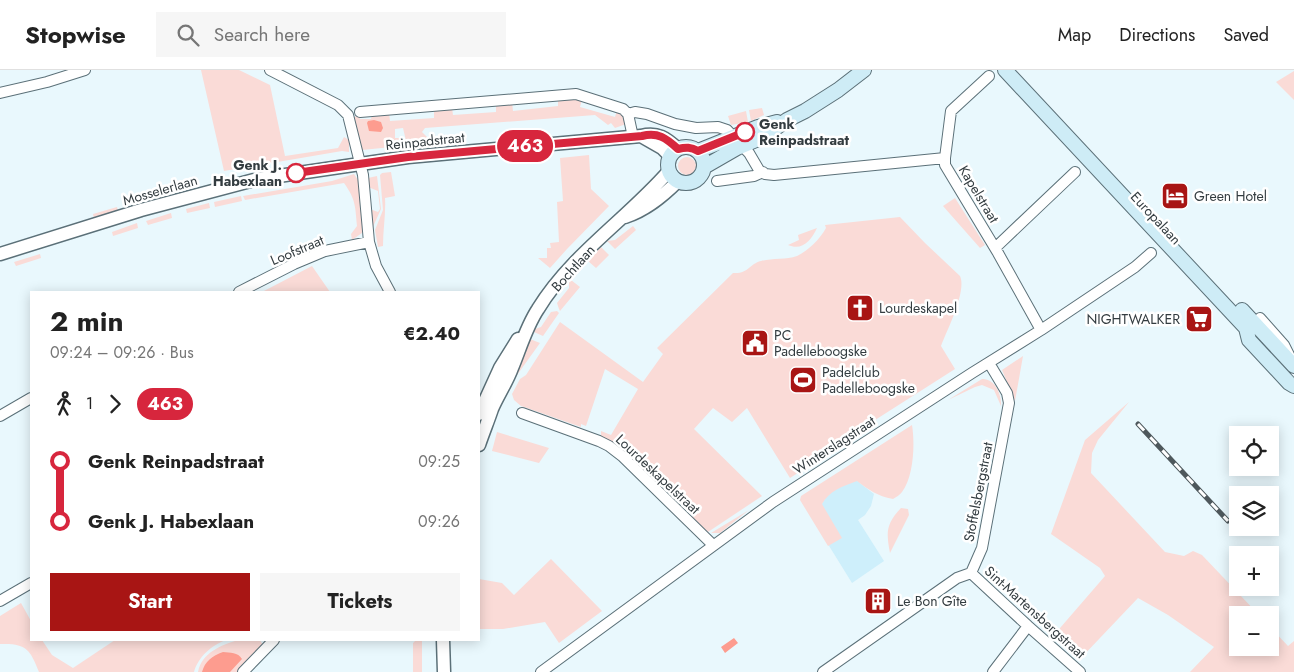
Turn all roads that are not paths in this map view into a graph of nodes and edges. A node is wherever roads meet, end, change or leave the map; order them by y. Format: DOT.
graph roads {
  1 [pos="84,70"];
  2 [pos="864,70"];
  3 [pos="1005,70"];
  4 [pos="1018,70"];
  5 [pos="274,71"];
  6 [pos="989,76"];
  7 [pos="0,93"];
  8 [pos="360,112"];
  9 [pos="628,114"];
  10 [pos="637,136"];
  11 [pos="738,142"];
  12 [pos="698,151"];
  13 [pos="674,152"];
  14 [pos="945,158"];
  15 [pos="360,164"];
  16 [pos="704,167"];
  17 [pos="763,172"];
  18 [pos="1075,172"];
  19 [pos="673,176"];
  20 [pos="718,181"];
  21 [pos="369,242"];
  22 [pos="995,248"];
  23 [pos="1151,253"];
  24 [pos="0,254"];
  25 [pos="241,291"];
  26 [pos="389,291"];
  27 [pos="1260,318"];
  28 [pos="1041,330"];
  29 [pos="1236,330"];
  30 [pos="1249,340"];
  31 [pos="989,362"];
  32 [pos="1294,365"];
  33 [pos="1294,386"];
  34 [pos="30,398"];
  35 [pos="483,407"];
  36 [pos="1,413"];
  37 [pos="522,414"];
  38 [pos="480,436"];
  39 [pos="713,545"];
  40 [pos="971,573"];
  41 [pos="30,584"];
  42 [pos="0,601"];
  43 [pos="1028,626"];
  44 [pos="273,641"];
  45 [pos="437,641"];
  46 [pos="443,641"];
  47 [pos="243,672"];
  48 [pos="436,672"];
  49 [pos="444,672"];
  50 [pos="541,672"];
  51 [pos="823,672"];
  52 [pos="994,672"];
  53 [pos="1080,672"];
  1 -- 7 [label="street"];
  2 -- 11 [label="main road, Bochtlaan"];
  3 -- 30 [label="main road, Europalaan"];
  4 -- 32 [label="main road, Europalaan"];
  5 -- 15 [label="street"];
  6 -- 14 [label="street, Kapelstraat"];
  8 -- 9 [label="street"];
  9 -- 10 [label="street"];
  9 -- 11 [label="street"];
  10 -- 13 [label="street"];
  10 -- 15 [label="street, Reinpadstraat"];
  11 -- 12 [label="main road, Bochtlaan"];
  11 -- 16 [label="main road, Bochtlaan"];
  11 -- 17 [label="street"];
  12 -- 13 [label="main road, Bochtlaan"];
  12 -- 16 [label="main road"];
  13 -- 19 [label="main road"];
  14 -- 17 [label="street"];
  14 -- 22 [label="street, Kapelstraat"];
  15 -- 21 [label="street"];
  15 -- 24 [label="street, Mosselerlaan"];
  16 -- 19 [label="main road, Bochtlaan"];
  17 -- 20 [label="street"];
  18 -- 22 [label="street"];
  19 -- 35 [label="street, Bochtlaan"];
  21 -- 25 [label="street, Loofstraat"];
  21 -- 26 [label="street"];
  22 -- 28 [label="street, Kapelstraat"];
  23 -- 28 [label="street, Winterslagstraat"];
  27 -- 32 [label="street, Europalaan"];
  28 -- 31 [label="street, Winterslagstraat"];
  29 -- 30 [label="street, Europalaan"];
  30 -- 33 [label="main road, Europalaan"];
  31 -- 39 [label="street, Winterslagstraat"];
  31 -- 40 [label="street, Stoffelsbergstraat"];
  34 -- 36 [label="street"];
  35 -- 38 [label="street, Bochtlaan"];
  37 -- 39 [label="street, Lourdeskapelstraat"];
  39 -- 50 [label="street, Winterslagstraat"];
  40 -- 43 [label="street, Sint-Martensbergstraat"];
  40 -- 51 [label="street"];
  41 -- 42 [label="street"];
  43 -- 52 [label="street"];
  43 -- 53 [label="street, Sint-Martensbergstraat"];
  44 -- 47 [label="street"];
  45 -- 48 [label="street"];
  46 -- 49 [label="street"];
}
